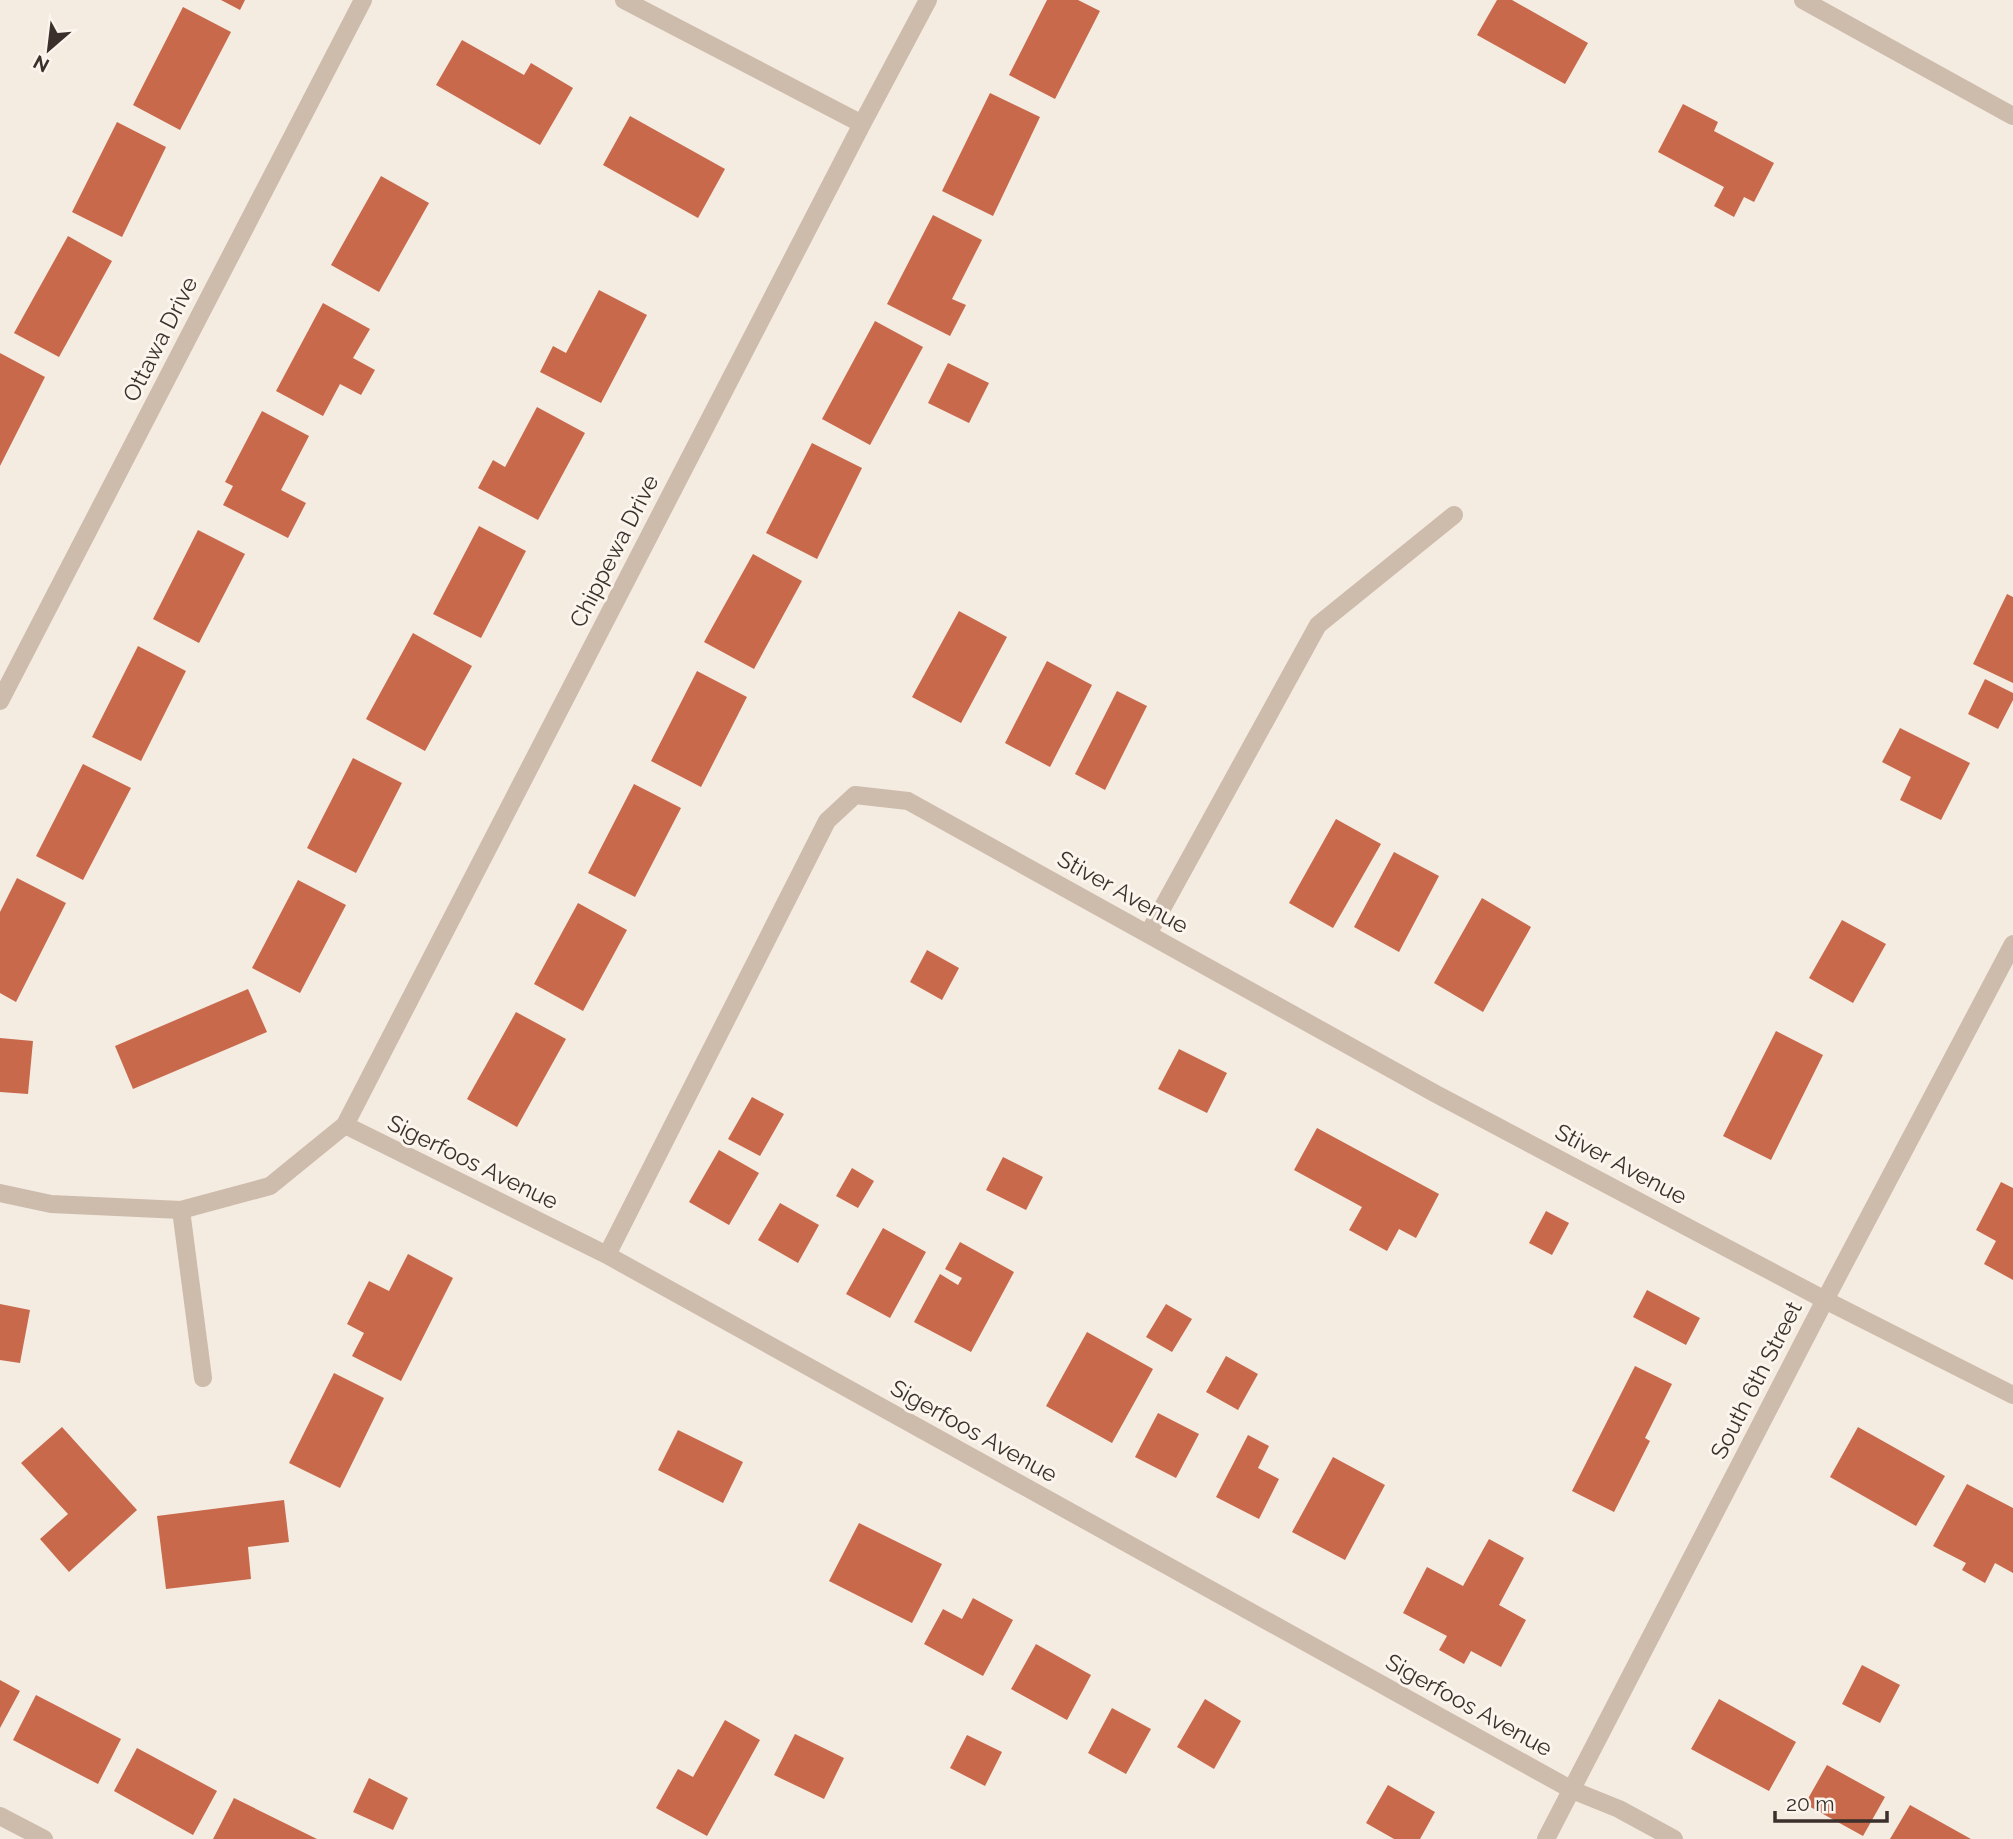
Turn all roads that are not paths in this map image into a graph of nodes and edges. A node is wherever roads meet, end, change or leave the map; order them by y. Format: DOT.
graph roads {
  1 [pos="363,0"];
  2 [pos="624,0"];
  3 [pos="928,0"];
  4 [pos="1803,0"];
  5 [pos="2013,116"];
  6 [pos="862,124"];
  7 [pos="1454,515"];
  8 [pos="0,701"];
  9 [pos="1148,934"];
  10 [pos="2013,944"];
  11 [pos="345,1125"];
  12 [pos="0,1193"];
  13 [pos="181,1210"];
  14 [pos="607,1255"];
  15 [pos="1825,1300"];
  16 [pos="204,1378"];
  17 [pos="2013,1395"];
  18 [pos="1572,1790"];
  19 [pos="0,1816"];
  20 [pos="44,1839"];
  21 [pos="1546,1839"];
  22 [pos="1674,1839"];
  1 -- 8 [label="street, Ottawa Drive"];
  2 -- 6 [label="street"];
  3 -- 6 [label="street, Chippewa Drive"];
  4 -- 5 [label="street"];
  6 -- 11 [label="street, Chippewa Drive"];
  7 -- 9 [label="street"];
  9 -- 14 [label="street, Stiver Avenue"];
  9 -- 15 [label="street, Stiver Avenue"];
  10 -- 15 [label="street, South 6th Street"];
  11 -- 13 [label="street"];
  11 -- 14 [label="street, Sigerfoos Avenue"];
  12 -- 13 [label="street"];
  13 -- 16 [label="street"];
  14 -- 18 [label="street, Sigerfoos Avenue"];
  15 -- 17 [label="street, Stiver Avenue"];
  15 -- 18 [label="street, South 6th Street"];
  18 -- 21 [label="street, South 6th Street"];
  18 -- 22 [label="street, Sigerfoos Avenue"];
  19 -- 20 [label="street"];
}
